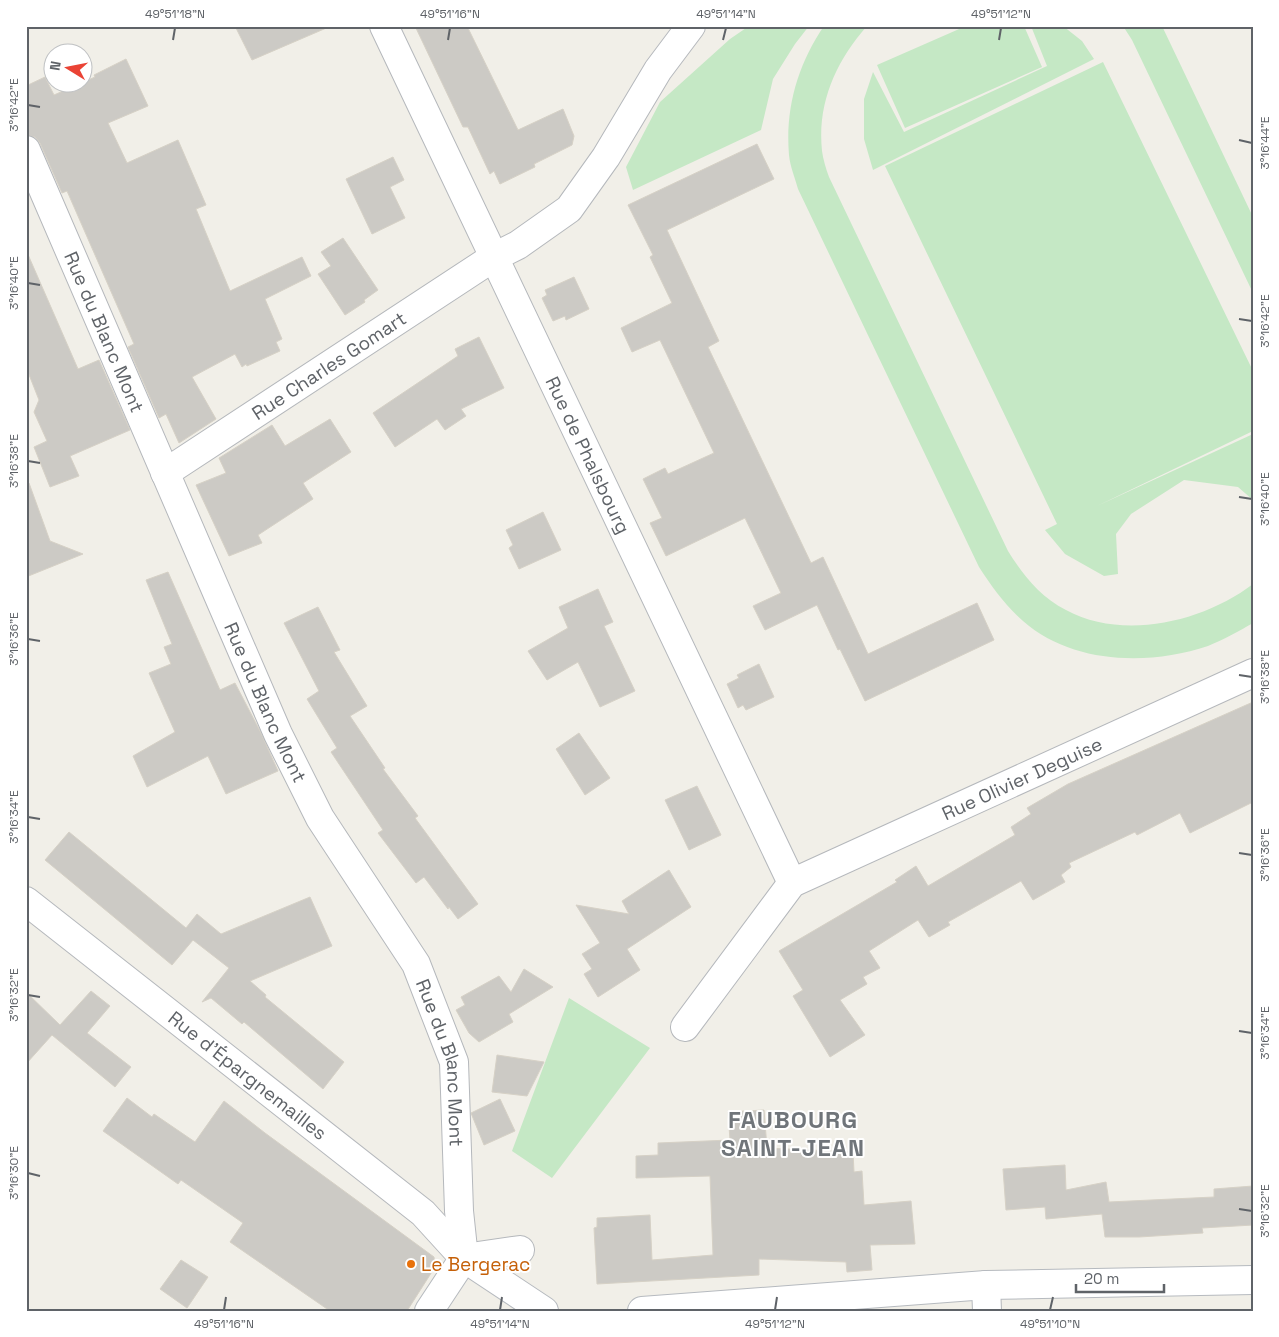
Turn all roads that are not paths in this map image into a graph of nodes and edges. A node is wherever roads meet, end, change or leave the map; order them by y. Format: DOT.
graph roads {
  1 [pos="384,26"];
  2 [pos="691,26"];
  3 [pos="26,150"];
  4 [pos="494,257"];
  5 [pos="165,473"];
  6 [pos="1253,673"];
  7 [pos="792,883"];
  8 [pos="26,901"];
  9 [pos="685,1026"];
  10 [pos="520,1250"];
  11 [pos="464,1258"];
  12 [pos="1253,1280"];
  13 [pos="987,1298"];
  14 [pos="430,1311"];
  15 [pos="544,1311"];
  16 [pos="642,1311"];
  1 -- 4 [label="street, Rue de Phalsbourg"];
  2 -- 4 [label="street, Rue Charles Gomart"];
  3 -- 5 [label="street, Rue du Blanc Mont"];
  4 -- 5 [label="street, Rue Charles Gomart"];
  4 -- 7 [label="street, Rue de Phalsbourg"];
  5 -- 11 [label="street, Rue du Blanc Mont"];
  6 -- 7 [label="street, Rue Olivier Deguise"];
  7 -- 9 [label="street"];
  8 -- 11 [label="street, Rue d'Épargnemailles"];
  10 -- 11 [label="street"];
  11 -- 14 [label="street"];
  11 -- 15 [label="street, Rue d'Épargnemailles"];
  12 -- 13 [label="street"];
  13 -- 16 [label="street"];
}
